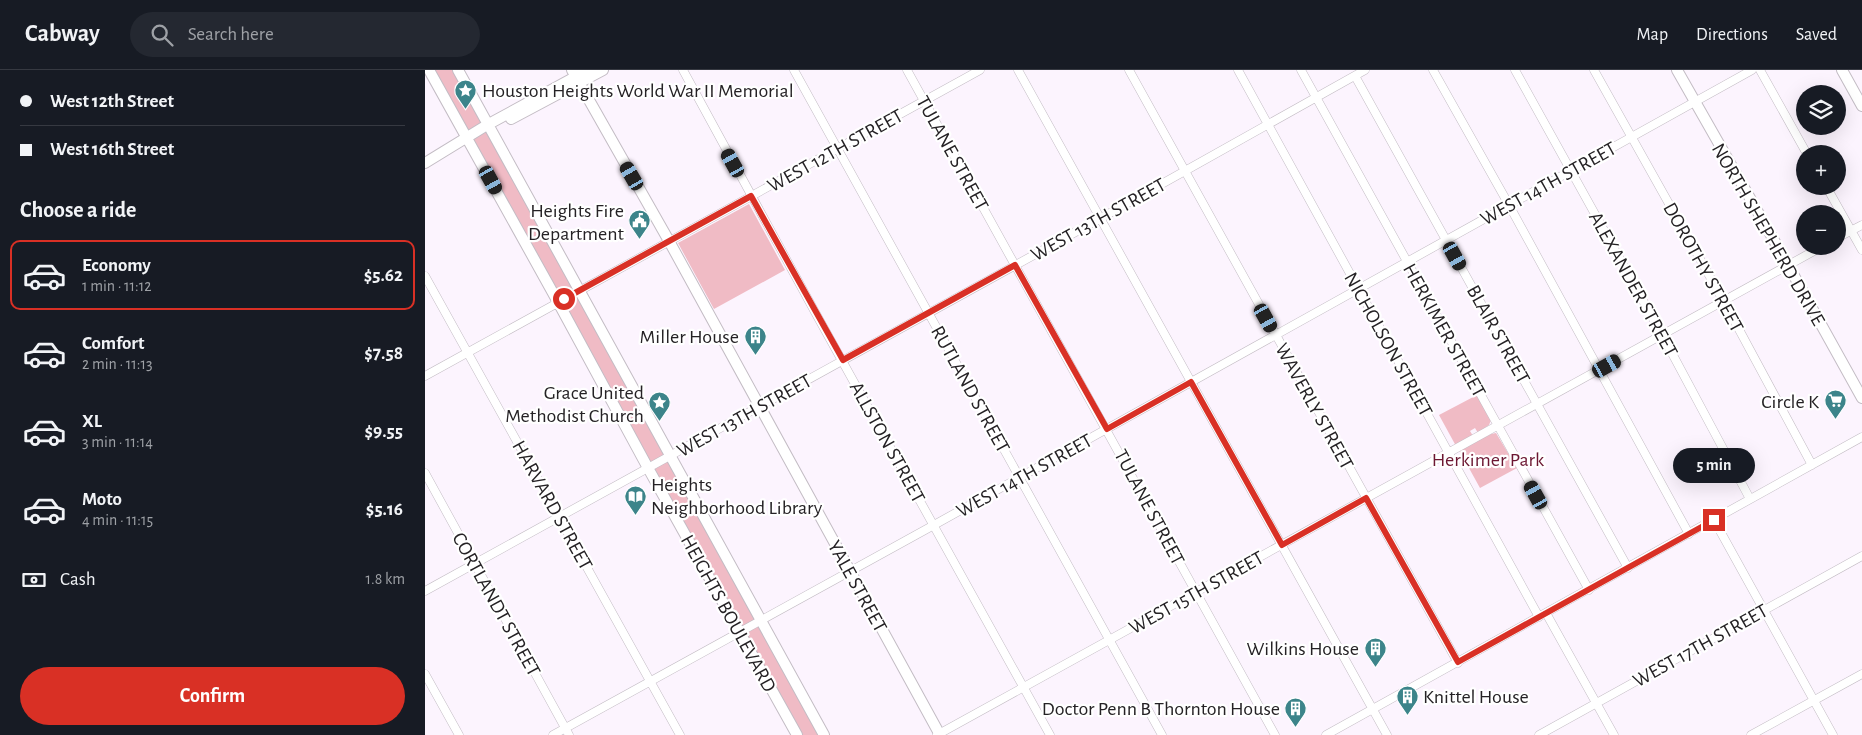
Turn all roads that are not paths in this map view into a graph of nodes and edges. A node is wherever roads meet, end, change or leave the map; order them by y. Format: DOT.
graph roads {
  1 [pos="429,70"];
  2 [pos="458,70"];
  3 [pos="588,70"];
  4 [pos="603,70"];
  5 [pos="683,70"];
  6 [pos="794,70"];
  7 [pos="907,70"];
  8 [pos="980,70"];
  9 [pos="1019,70"];
  10 [pos="1129,70"];
  11 [pos="1239,70"];
  12 [pos="1301,70"];
  13 [pos="1365,70"];
  14 [pos="1433,70"];
  15 [pos="1515,70"];
  16 [pos="1594,70"];
  17 [pos="1677,70"];
  18 [pos="1752,70"];
  19 [pos="1760,70"];
  20 [pos="1842,70"];
  21 [pos="576,76"];
  22 [pos="1355,76"];
  23 [pos="1317,97"];
  24 [pos="924,101"];
  25 [pos="1694,102"];
  26 [pos="1862,106"];
  27 [pos="1269,124"];
  28 [pos="489,128"];
  29 [pos="1631,137"];
  30 [pos="469,140"];
  31 [pos="1802,145"];
  32 [pos="837,148"];
  33 [pos="425,163"];
  34 [pos="1184,170"];
  35 [pos="1571,170"];
  36 [pos="1831,195"];
  37 [pos="751,196"];
  38 [pos="1509,205"];
  39 [pos="1101,218"];
  40 [pos="1862,225"];
  41 [pos="1851,231"];
  42 [pos="1846,234"];
  43 [pos="1446,239"];
  44 [pos="669,241"];
  45 [pos="1862,250"];
  46 [pos="1807,255"];
  47 [pos="1407,262"];
  48 [pos="1015,265"];
  49 [pos="1789,265"];
  50 [pos="425,276"];
  51 [pos="1359,288"];
  52 [pos="578,291"];
  53 [pos="1724,301"];
  54 [pos="558,302"];
  55 [pos="928,312"];
  56 [pos="1275,334"];
  57 [pos="1662,336"];
  58 [pos="467,352"];
  59 [pos="843,360"];
  60 [pos="1600,370"];
  61 [pos="425,376"];
  62 [pos="1191,382"];
  63 [pos="1862,398"];
  64 [pos="1538,404"];
  65 [pos="760,406"];
  66 [pos="1498,426"];
  67 [pos="1107,429"];
  68 [pos="1862,437"];
  69 [pos="1449,453"];
  70 [pos="670,456"];
  71 [pos="1812,465"];
  72 [pos="648,468"];
  73 [pos="425,473"];
  74 [pos="1020,478"];
  75 [pos="1366,498"];
  76 [pos="1750,499"];
  77 [pos="559,517"];
  78 [pos="1714,520"];
  79 [pos="934,525"];
  80 [pos="1689,534"];
  81 [pos="1282,545"];
  82 [pos="1862,556"];
  83 [pos="475,564"];
  84 [pos="1628,568"];
  85 [pos="850,571"];
  86 [pos="1589,590"];
  87 [pos="425,591"];
  88 [pos="1196,593"];
  89 [pos="1764,610"];
  90 [pos="1543,615"];
  91 [pos="761,620"];
  92 [pos="740,631"];
  93 [pos="1110,641"];
  94 [pos="1458,662"];
  95 [pos="425,674"];
  96 [pos="1862,674"];
  97 [pos="651,681"];
  98 [pos="1024,688"];
  99 [pos="1814,700"];
  100 [pos="1597,704"];
  101 [pos="1373,710"];
  102 [pos="567,732"];
  103 [pos="459,735"];
  104 [pos="553,735"];
  105 [pos="680,735"];
  106 [pos="797,735"];
  107 [pos="824,735"];
  108 [pos="939,735"];
  109 [pos="1050,735"];
  110 [pos="1162,735"];
  111 [pos="1275,735"];
  112 [pos="1326,735"];
  113 [pos="1387,735"];
  114 [pos="1539,735"];
  115 [pos="1614,735"];
  116 [pos="1751,735"];
  117 [pos="1833,735"];
  1 -- 30 [label="main road, HEIGHTS BOULEVARD"];
  2 -- 28 [label="main road, HEIGHTS BOULEVARD"];
  3 -- 21 [label="main road"];
  4 -- 21 [label="main road"];
  5 -- 37 [label="street, ALLSTON STREET"];
  6 -- 32 [label="street, RUTLAND STREET"];
  7 -- 24 [label="street, TULANE STREET"];
  8 -- 24 [label="street, WEST 12TH STREET"];
  9 -- 39 [label="street"];
  10 -- 34 [label="street, WAVERLY STREET"];
  11 -- 27 [label="street, NICHOLSON STREET"];
  12 -- 23 [label="street, HERKIMER STREET"];
  13 -- 22 [label="street, WEST 13TH STREET"];
  14 -- 38 [label="street"];
  15 -- 35 [label="street, ALEXANDER STREET"];
  16 -- 29 [label="street, DOROTHY STREET"];
  17 -- 25 [label="main road, NORTH SHEPHERD DRIVE"];
  18 -- 25 [label="street, WEST 14TH STREET"];
  19 -- 31 [label="street"];
  20 -- 26 [label="main road"];
  21 -- 28 [label="main road"];
  21 -- 44 [label="main road, YALE STREET"];
  22 -- 23 [label="street, WEST 13TH STREET"];
  22 -- 43 [label="street, BLAIR STREET"];
  23 -- 27 [label="street, WEST 13TH STREET"];
  23 -- 47 [label="street, HERKIMER STREET"];
  24 -- 32 [label="street, WEST 12TH STREET"];
  24 -- 48 [label="street, TULANE STREET"];
  25 -- 29 [label="street, WEST 14TH STREET"];
  25 -- 49 [label="main road, NORTH SHEPHERD DRIVE"];
  27 -- 34 [label="street, WEST 13TH STREET"];
  27 -- 51 [label="street, NICHOLSON STREET"];
  28 -- 30 [label="main road"];
  28 -- 52 [label="main road, HEIGHTS BOULEVARD"];
  29 -- 35 [label="street, WEST 14TH STREET"];
  29 -- 53 [label="street, DOROTHY STREET"];
  30 -- 33 [label="main road"];
  30 -- 54 [label="main road, HEIGHTS BOULEVARD"];
  32 -- 37 [label="street, WEST 12TH STREET"];
  32 -- 55 [label="street, RUTLAND STREET"];
  34 -- 39 [label="street, WEST 13TH STREET"];
  34 -- 56 [label="street, WAVERLY STREET"];
  35 -- 38 [label="street, WEST 14TH STREET"];
  35 -- 57 [label="street, ALEXANDER STREET"];
  36 -- 41 [label="street"];
  37 -- 44 [label="street, WEST 12TH STREET"];
  37 -- 59 [label="street, ALLSTON STREET"];
  38 -- 43 [label="street, WEST 14TH STREET"];
  38 -- 60 [label="street"];
  39 -- 48 [label="street, WEST 13TH STREET"];
  39 -- 62 [label="street"];
  40 -- 41 [label="street"];
  41 -- 42 [label="street"];
  41 -- 45 [label="street"];
  43 -- 47 [label="street, WEST 14TH STREET"];
  43 -- 64 [label="street, BLAIR STREET"];
  44 -- 52 [label="street, WEST 12TH STREET"];
  44 -- 65 [label="main road, YALE STREET"];
  46 -- 49 [label="street, WEST 15TH STREET"];
  47 -- 51 [label="street, WEST 14TH STREET"];
  47 -- 66 [label="street, HERKIMER STREET"];
  48 -- 55 [label="street, WEST 13TH STREET"];
  48 -- 67 [label="street, TULANE STREET"];
  49 -- 53 [label="street, WEST 15TH STREET"];
  49 -- 63 [label="main road, NORTH SHEPHERD DRIVE"];
  50 -- 58 [label="street, HARVARD STREET"];
  51 -- 56 [label="street, WEST 14TH STREET"];
  51 -- 69 [label="street, NICHOLSON STREET"];
  52 -- 54 [label="street, WEST 12TH STREET"];
  52 -- 70 [label="main road, HEIGHTS BOULEVARD"];
  53 -- 57 [label="street, WEST 15TH STREET"];
  53 -- 71 [label="street, DOROTHY STREET"];
  54 -- 58 [label="street, WEST 12TH STREET"];
  54 -- 72 [label="main road, HEIGHTS BOULEVARD"];
  55 -- 59 [label="street, WEST 13TH STREET"];
  55 -- 74 [label="street, RUTLAND STREET"];
  56 -- 62 [label="street, WEST 14TH STREET"];
  56 -- 75 [label="street, WAVERLY STREET"];
  57 -- 60 [label="street, WEST 15TH STREET"];
  57 -- 76 [label="street, ALEXANDER STREET"];
  58 -- 61 [label="street, WEST 12TH STREET"];
  58 -- 77 [label="street, HARVARD STREET"];
  59 -- 65 [label="street, WEST 13TH STREET"];
  59 -- 79 [label="street, ALLSTON STREET"];
  60 -- 64 [label="street, WEST 15TH STREET"];
  60 -- 80 [label="street"];
  62 -- 67 [label="street, WEST 14TH STREET"];
  62 -- 81 [label="street"];
  64 -- 66 [label="street, WEST 15TH STREET"];
  64 -- 84 [label="street, BLAIR STREET"];
  65 -- 70 [label="street, WEST 13TH STREET"];
  65 -- 85 [label="main road, YALE STREET"];
  66 -- 69 [label="street, WEST 15TH STREET"];
  66 -- 86 [label="street, HERKIMER STREET"];
  67 -- 74 [label="street, WEST 14TH STREET"];
  67 -- 88 [label="street, TULANE STREET"];
  68 -- 71 [label="street"];
  69 -- 75 [label="street, WEST 15TH STREET"];
  69 -- 90 [label="street, NICHOLSON STREET"];
  70 -- 72 [label="street, WEST 13TH STREET"];
  70 -- 91 [label="main road, HEIGHTS BOULEVARD"];
  71 -- 76 [label="street"];
  72 -- 77 [label="street, WEST 13TH STREET"];
  72 -- 92 [label="main road, HEIGHTS BOULEVARD"];
  73 -- 83 [label="street, CORTLANDT STREET"];
  74 -- 79 [label="street, WEST 14TH STREET"];
  74 -- 93 [label="street, RUTLAND STREET"];
  75 -- 81 [label="street, WEST 15TH STREET"];
  75 -- 94 [label="street, WAVERLY STREET"];
  76 -- 78 [label="street"];
  77 -- 83 [label="street, WEST 13TH STREET"];
  77 -- 97 [label="street, HARVARD STREET"];
  78 -- 80 [label="street"];
  78 -- 89 [label="street"];
  79 -- 85 [label="street, WEST 14TH STREET"];
  79 -- 98 [label="street, ALLSTON STREET"];
  80 -- 84 [label="street"];
  81 -- 88 [label="street, WEST 15TH STREET"];
  81 -- 101 [label="street"];
  82 -- 89 [label="street, WEST 17TH STREET"];
  83 -- 87 [label="street, WEST 13TH STREET"];
  83 -- 102 [label="street, CORTLANDT STREET"];
  84 -- 86 [label="street"];
  85 -- 91 [label="street, WEST 14TH STREET"];
  85 -- 108 [label="main road, YALE STREET"];
  86 -- 90 [label="street"];
  88 -- 93 [label="street, WEST 15TH STREET"];
  88 -- 111 [label="street, TULANE STREET"];
  89 -- 99 [label="street"];
  89 -- 100 [label="street, WEST 17TH STREET"];
  90 -- 94 [label="street"];
  90 -- 100 [label="street, NICHOLSON STREET"];
  91 -- 92 [label="street, WEST 14TH STREET"];
  91 -- 107 [label="main road, HEIGHTS BOULEVARD"];
  92 -- 97 [label="street, WEST 14TH STREET"];
  92 -- 106 [label="main road, HEIGHTS BOULEVARD"];
  93 -- 98 [label="street, WEST 15TH STREET"];
  93 -- 110 [label="street, RUTLAND STREET"];
  94 -- 101 [label="street"];
  95 -- 103 [label="street"];
  96 -- 99 [label="street"];
  97 -- 102 [label="street, WEST 14TH STREET"];
  97 -- 105 [label="street, HARVARD STREET"];
  98 -- 108 [label="street, WEST 15TH STREET"];
  98 -- 109 [label="street, ALLSTON STREET"];
  99 -- 116 [label="street"];
  99 -- 117 [label="street"];
  100 -- 114 [label="street, WEST 17TH STREET"];
  100 -- 115 [label="street, NICHOLSON STREET"];
  101 -- 112 [label="street"];
  101 -- 113 [label="street"];
  102 -- 104 [label="street, WEST 14TH STREET"];
}
